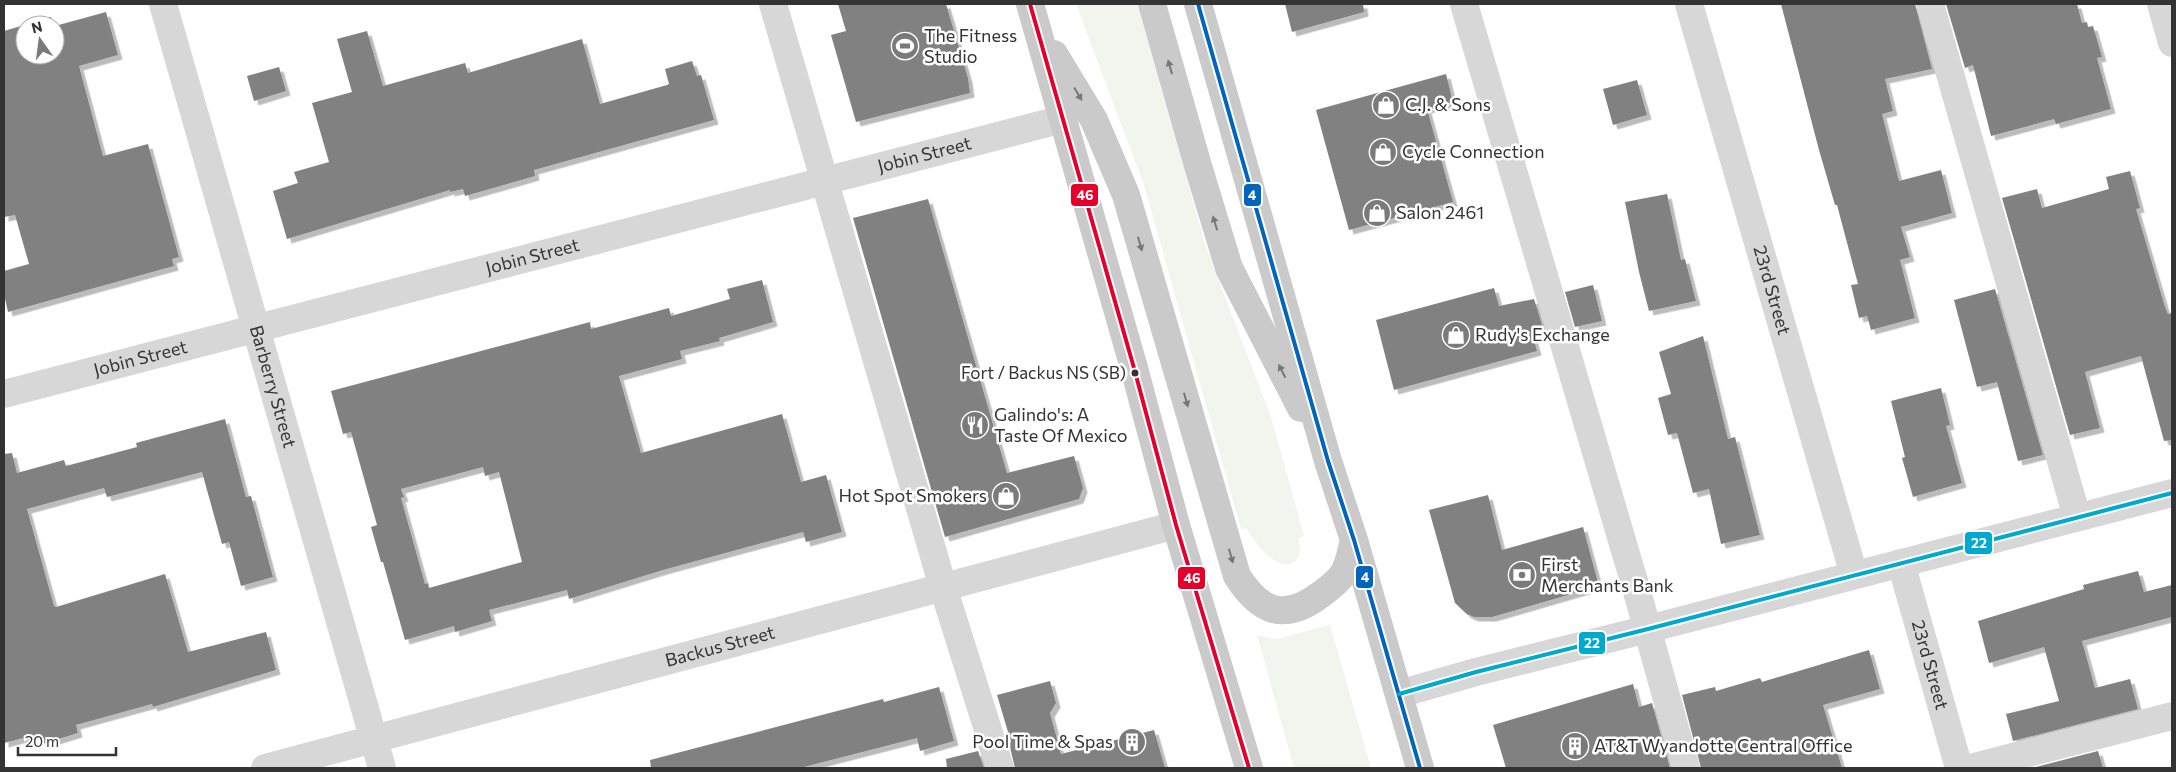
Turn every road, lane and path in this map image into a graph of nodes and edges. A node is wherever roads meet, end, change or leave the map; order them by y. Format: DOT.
graph roads {
  1 [pos="163,4"];
  2 [pos="773,4"];
  3 [pos="1152,4"];
  4 [pos="1198,4"];
  5 [pos="1464,4"];
  6 [pos="1689,4"];
  7 [pos="1930,4"];
  8 [pos="2161,4"];
  9 [pos="1032,13"];
  10 [pos="2172,43"];
  11 [pos="1063,119"];
  12 [pos="825,182"];
  13 [pos="257,329"];
  14 [pos="4,394"];
  15 [pos="1328,461"];
  16 [pos="2172,493"];
  17 [pos="2077,517"];
  18 [pos="1176,525"];
  19 [pos="1354,540"];
  20 [pos="1901,563"];
  21 [pos="1854,575"];
  22 [pos="944,587"];
  23 [pos="1648,629"];
  24 [pos="1399,694"];
  25 [pos="2172,716"];
  26 [pos="374,740"];
  27 [pos="265,768"];
  28 [pos="382,768"];
  29 [pos="1000,768"];
  30 [pos="1249,768"];
  31 [pos="1420,768"];
  32 [pos="1686,768"];
  33 [pos="1959,768"];
  34 [pos="1970,768"];
  1 -- 13 [label="street, Barberry Street"];
  2 -- 12 [label="street"];
  15 -- 3 [label="main road, one-way"];
  4 -- 15 [label="main road"];
  5 -- 23 [label="street"];
  6 -- 21 [label="street, 23rd Street"];
  7 -- 17 [label="street"];
  8 -- 10 [label="street"];
  9 -- 11 [label="main road"];
  9 -- 19 [label="main road, one-way"];
  11 -- 12 [label="street, Jobin Street"];
  11 -- 18 [label="main road"];
  12 -- 13 [label="street, Jobin Street"];
  12 -- 22 [label="street"];
  13 -- 14 [label="street, Jobin Street"];
  13 -- 26 [label="street, Barberry Street"];
  15 -- 19 [label="main road"];
  16 -- 17 [label="street"];
  17 -- 20 [label="street"];
  18 -- 22 [label="street, Backus Street"];
  18 -- 30 [label="main road"];
  19 -- 24 [label="main road"];
  20 -- 21 [label="street"];
  20 -- 33 [label="street, 23rd Street"];
  21 -- 23 [label="street"];
  22 -- 26 [label="street, Backus Street"];
  22 -- 29 [label="street"];
  23 -- 24 [label="street"];
  23 -- 32 [label="street"];
  24 -- 31 [label="main road"];
  25 -- 34 [label="street"];
  26 -- 27 [label="street, Backus Street"];
  26 -- 28 [label="street, Barberry Street"];
}
